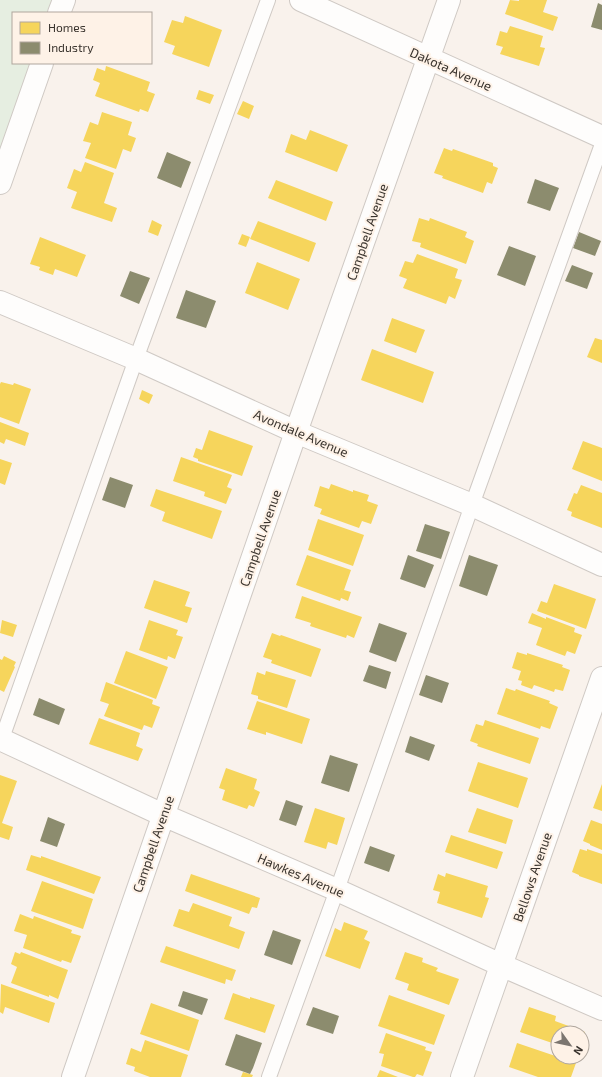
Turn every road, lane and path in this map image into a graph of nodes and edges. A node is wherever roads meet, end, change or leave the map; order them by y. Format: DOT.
graph roads {
  1 [pos="64,0"];
  2 [pos="268,0"];
  3 [pos="301,0"];
  4 [pos="449,0"];
  5 [pos="59,12"];
  6 [pos="428,59"];
  7 [pos="42,64"];
  8 [pos="602,137"];
  9 [pos="602,144"];
  10 [pos="0,183"];
  11 [pos="0,302"];
  12 [pos="136,360"];
  13 [pos="296,432"];
  14 [pos="472,505"];
  15 [pos="602,565"];
  16 [pos="602,678"];
  17 [pos="0,741"];
  18 [pos="163,815"];
  19 [pos="337,890"];
  20 [pos="501,965"];
  21 [pos="602,1009"];
  22 [pos="73,1077"];
  23 [pos="269,1077"];
  24 [pos="462,1077"];
  1 -- 5 [label="street"];
  2 -- 12 [label="lane"];
  3 -- 6 [label="street, Dakota Avenue"];
  4 -- 6 [label="street, Campbell Avenue"];
  6 -- 8 [label="street, Dakota Avenue"];
  6 -- 13 [label="street, Campbell Avenue"];
  7 -- 10 [label="street"];
  9 -- 14 [label="lane"];
  11 -- 12 [label="street, Avondale Avenue"];
  12 -- 13 [label="street, Avondale Avenue"];
  12 -- 17 [label="lane"];
  13 -- 14 [label="street, Avondale Avenue"];
  13 -- 18 [label="street, Campbell Avenue"];
  14 -- 15 [label="street, Avondale Avenue"];
  14 -- 19 [label="lane"];
  16 -- 20 [label="street, Bellows Avenue"];
  17 -- 18 [label="street, Hawkes Avenue"];
  18 -- 19 [label="street, Hawkes Avenue"];
  18 -- 22 [label="street, Campbell Avenue"];
  19 -- 20 [label="street, Hawkes Avenue"];
  19 -- 23 [label="lane"];
  20 -- 21 [label="street, Hawkes Avenue"];
  20 -- 24 [label="street, Bellows Avenue"];
}
